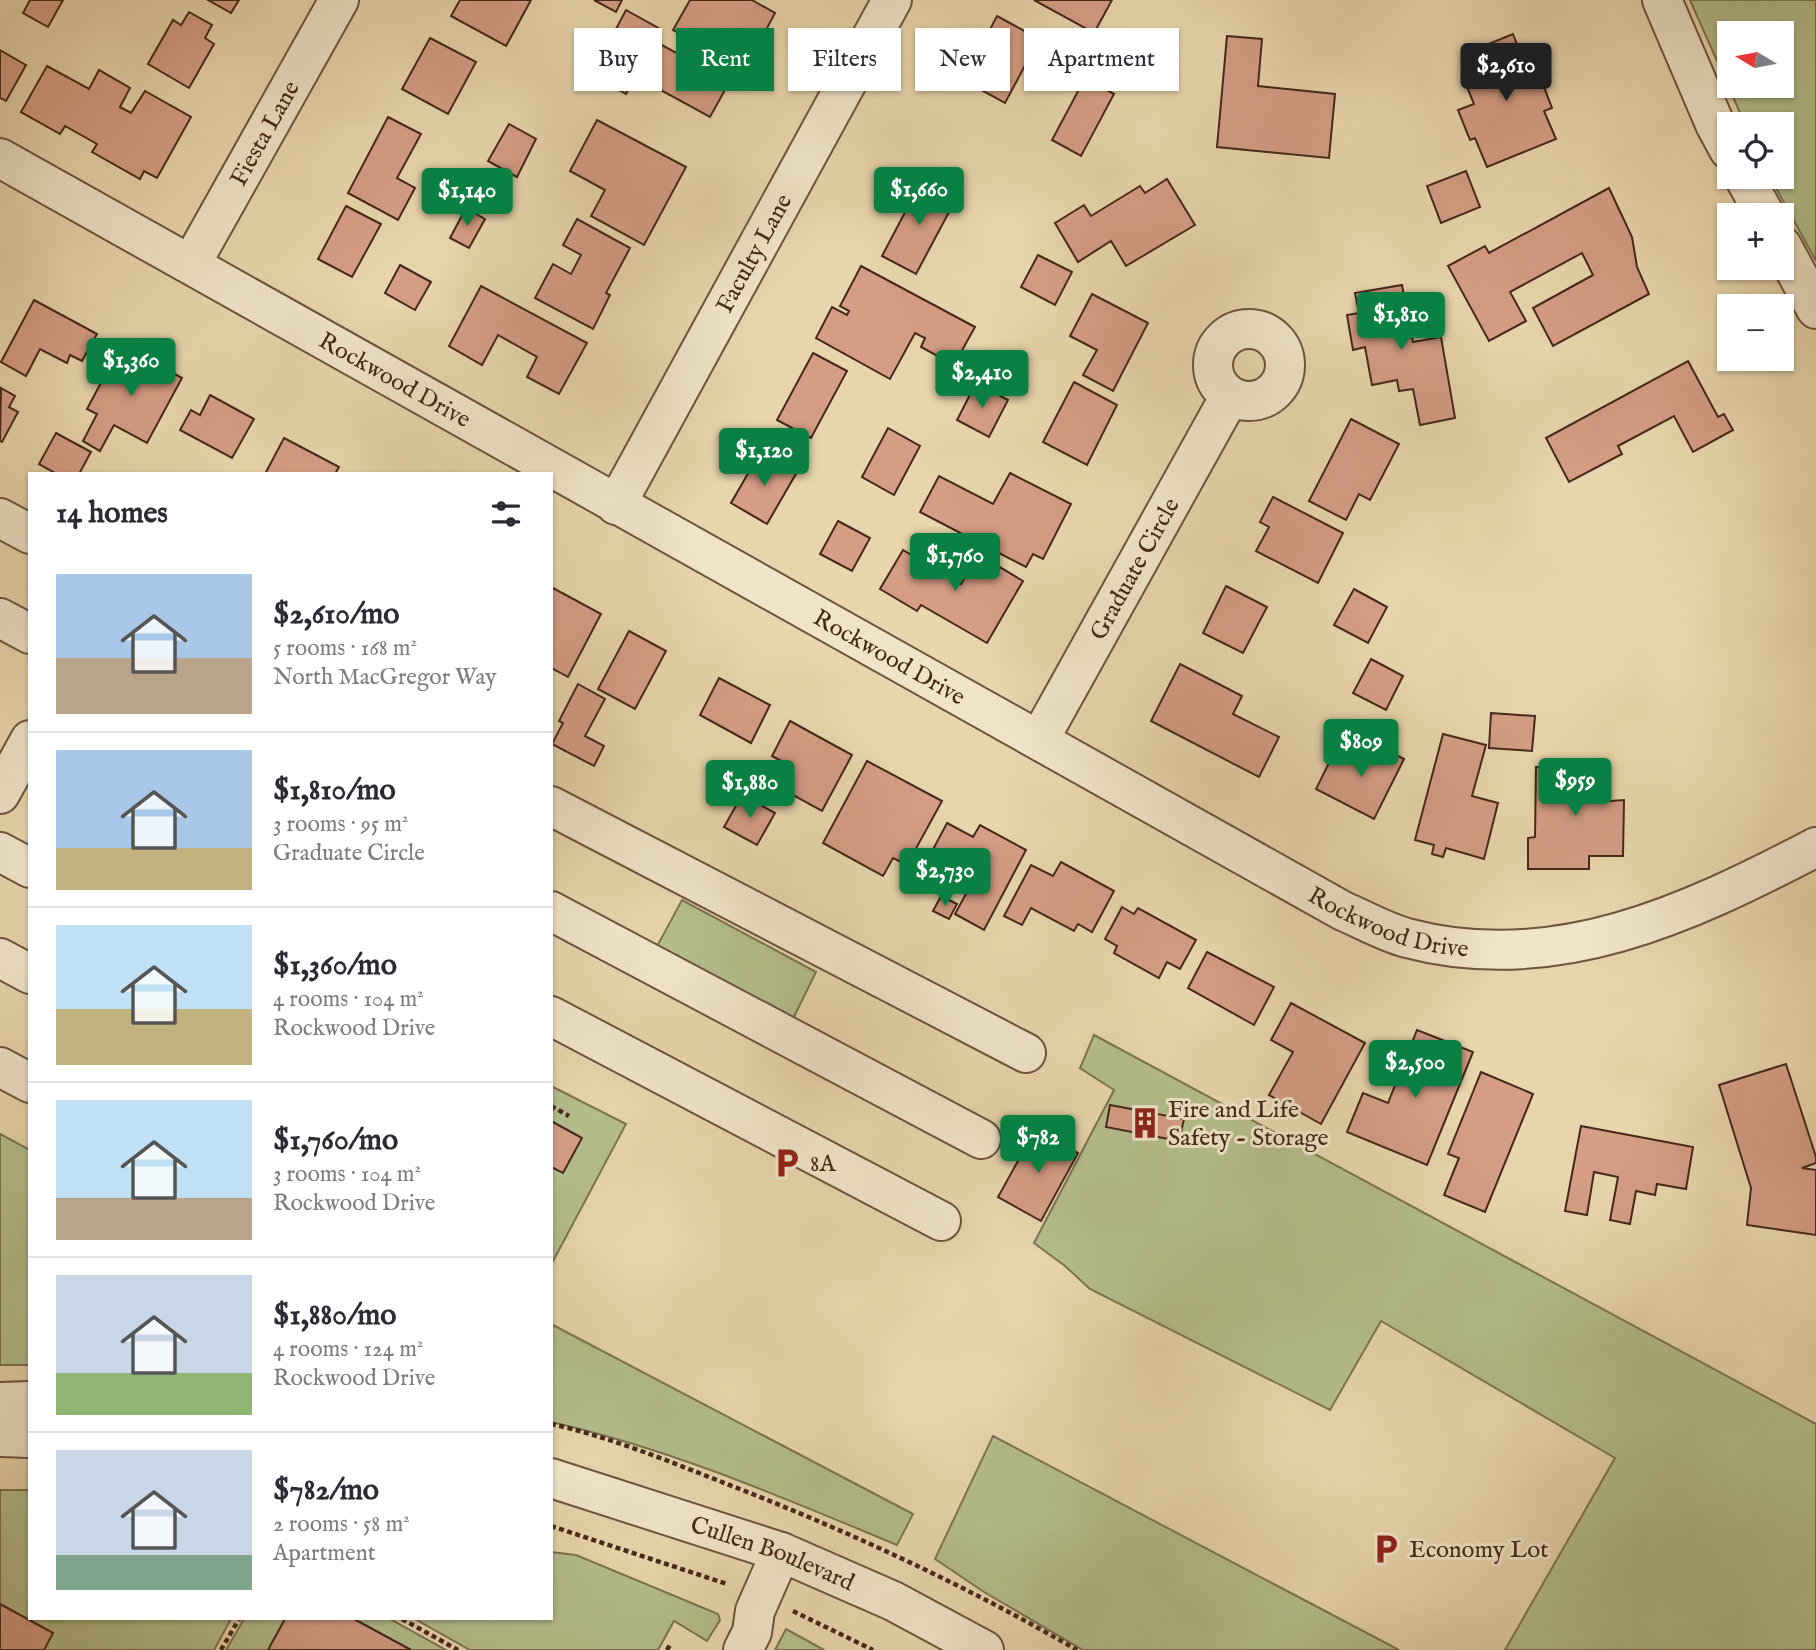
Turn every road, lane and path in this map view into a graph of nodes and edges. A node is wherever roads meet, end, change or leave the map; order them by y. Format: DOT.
graph roads {
  1 [pos="339,0"];
  2 [pos="892,0"];
  3 [pos="1662,0"];
  4 [pos="1717,128"];
  5 [pos="0,158"];
  6 [pos="191,264"];
  7 [pos="1794,268"];
  8 [pos="1816,309"];
  9 [pos="1230,396"];
  10 [pos="616,505"];
  11 [pos="0,518"];
  12 [pos="28,533"];
  13 [pos="0,618"];
  14 [pos="28,633"];
  15 [pos="1039,740"];
  16 [pos="21,746"];
  17 [pos="0,794"];
  18 [pos="553,807"];
  19 [pos="1816,847"];
  20 [pos="0,852"];
  21 [pos="28,867"];
  22 [pos="553,912"];
  23 [pos="0,958"];
  24 [pos="28,973"];
  25 [pos="553,1017"];
  26 [pos="1026,1053"];
  27 [pos="0,1067"];
  28 [pos="28,1082"];
  29 [pos="553,1107"];
  30 [pos="569,1116"];
  31 [pos="981,1139"];
  32 [pos="941,1221"];
  33 [pos="28,1401"];
  34 [pos="0,1402"];
  35 [pos="553,1425"];
  36 [pos="0,1437"];
  37 [pos="28,1438"];
  38 [pos="553,1479"];
  39 [pos="553,1527"];
  40 [pos="781,1552"];
  41 [pos="724,1583"];
  42 [pos="755,1611"];
  43 [pos="794,1612"];
  44 [pos="238,1620"];
  45 [pos="403,1620"];
  46 [pos="220,1650"];
  47 [pos="458,1650"];
  48 [pos="723,1650"];
  49 [pos="743,1650"];
  50 [pos="873,1650"];
  51 [pos="984,1650"];
  52 [pos="1077,1650"];
  1 -- 6 [label="street, Fiesta Lane"];
  2 -- 10 [label="street, Faculty Lane"];
  3 -- 4 [label="street"];
  5 -- 6 [label="street, Rockwood Drive"];
  6 -- 10 [label="street, Rockwood Drive"];
  7 -- 8 [label="street"];
  9 -- 15 [label="street, Graduate Circle"];
  10 -- 15 [label="street, Rockwood Drive"];
  11 -- 12 [label="street"];
  13 -- 14 [label="street"];
  15 -- 19 [label="street, Rockwood Drive"];
  16 -- 17 [label="street"];
  18 -- 26 [label="street"];
  20 -- 21 [label="street"];
  22 -- 31 [label="street"];
  23 -- 24 [label="street"];
  25 -- 32 [label="street"];
  27 -- 28 [label="street"];
  29 -- 30 [label="path"];
  33 -- 34 [label="street"];
  35 -- 52 [label="path"];
  36 -- 37 [label="street"];
  38 -- 40 [label="street, Cullen Boulevard"];
  39 -- 41 [label="path"];
  40 -- 42 [label="street"];
  40 -- 51 [label="street, Cullen Boulevard"];
  42 -- 48 [label="street"];
  42 -- 49 [label="street"];
  43 -- 50 [label="path"];
  44 -- 46 [label="path"];
  45 -- 47 [label="path"];
}
